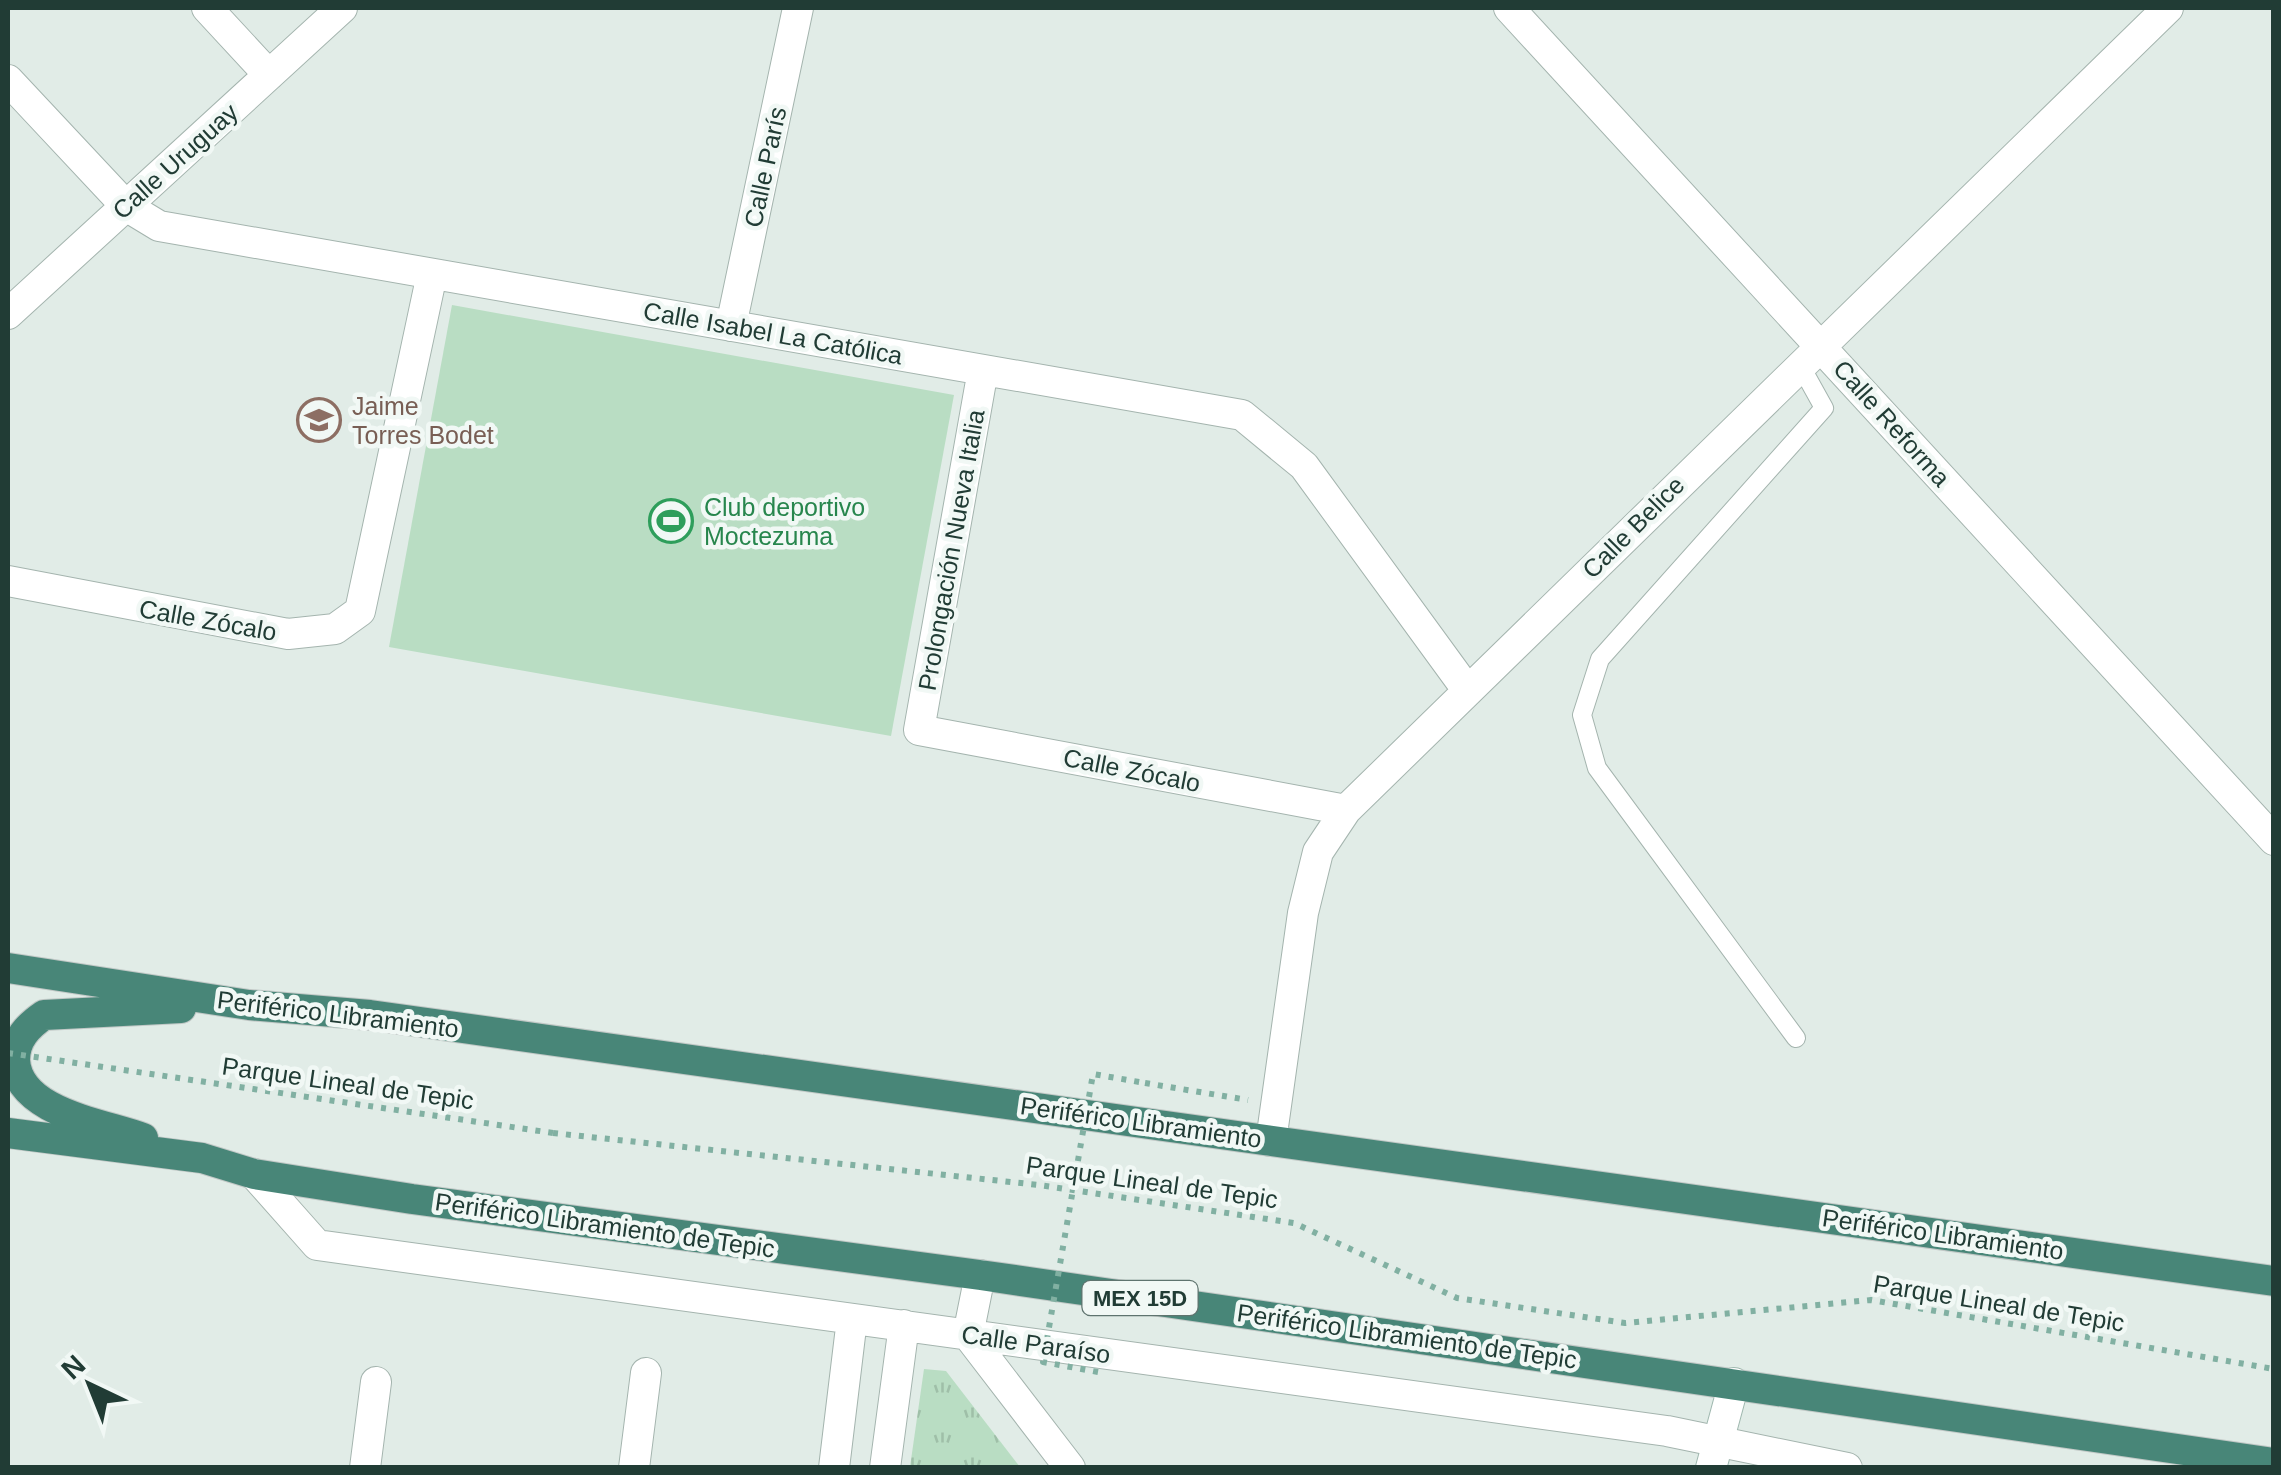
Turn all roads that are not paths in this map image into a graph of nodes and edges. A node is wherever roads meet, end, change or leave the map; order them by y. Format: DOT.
graph roads {
  1 [pos="207,8"];
  2 [pos="342,8"];
  3 [pos="798,8"];
  4 [pos="1509,8"];
  5 [pos="2168,8"];
  6 [pos="269,75"];
  7 [pos="8,80"];
  8 [pos="126,206"];
  9 [pos="432,274"];
  10 [pos="8,314"];
  11 [pos="731,326"];
  12 [pos="1809,353"];
  13 [pos="983,370"];
  14 [pos="8,581"];
  15 [pos="1468,691"];
  16 [pos="919,730"];
  17 [pos="1346,810"];
  18 [pos="2274,840"];
  19 [pos="8,968"];
  20 [pos="249,1005"];
  21 [pos="1796,1038"];
  22 [pos="8,1133"];
  23 [pos="1271,1140"];
  24 [pos="202,1158"];
  25 [pos="254,1174"];
  26 [pos="980,1275"];
  27 [pos="2274,1280"];
  28 [pos="852,1319"];
  29 [pos="904,1326"];
  30 [pos="968,1335"];
  31 [pos="646,1374"];
  32 [pos="376,1382"];
  33 [pos="1734,1383"];
  34 [pos="1714,1454"];
  35 [pos="2274,1463"];
  36 [pos="365,1468"];
  37 [pos="634,1468"];
  38 [pos="834,1468"];
  39 [pos="885,1468"];
  40 [pos="1070,1468"];
  41 [pos="1847,1468"];
  1 -- 6 [label="street"];
  2 -- 6 [label="street, Calle Uruguay"];
  3 -- 11 [label="street, Calle París"];
  4 -- 12 [label="street, Calle Reforma"];
  5 -- 12 [label="street, Calle Belice"];
  6 -- 8 [label="street, Calle Uruguay"];
  7 -- 8 [label="street, Calle Isabel La Católica"];
  8 -- 9 [label="street, Calle Isabel La Católica"];
  8 -- 10 [label="street, Calle Uruguay"];
  9 -- 11 [label="street, Calle Isabel La Católica"];
  9 -- 14 [label="street, Calle Zócalo"];
  11 -- 13 [label="street, Calle Isabel La Católica"];
  12 -- 15 [label="street, Calle Belice"];
  12 -- 18 [label="street, Calle Reforma"];
  12 -- 21 [label="lane"];
  13 -- 15 [label="street, Calle Isabel La Católica"];
  13 -- 16 [label="street, Prolongación Nueva Italia"];
  15 -- 17 [label="street, Calle Belice"];
  16 -- 17 [label="street, Calle Zócalo"];
  17 -- 23 [label="street, Calle Belice"];
  19 -- 20 [label="highway, Periférico Libramiento"];
  20 -- 23 [label="highway, Periférico Libramiento"];
  20 -- 24 [label="highway"];
  22 -- 24 [label="highway, Periférico Libramiento de Tepic / MEX 15D"];
  23 -- 27 [label="highway, Periférico Libramiento"];
  24 -- 25 [label="highway, Periférico Libramiento de Tepic / MEX 15D"];
  25 -- 26 [label="highway, Periférico Libramiento de Tepic / MEX 15D"];
  25 -- 28 [label="street, Calle Paraíso"];
  26 -- 30 [label="street"];
  26 -- 33 [label="highway, Periférico Libramiento de Tepic / MEX 15D"];
  28 -- 29 [label="street, Calle Paraíso"];
  28 -- 38 [label="street"];
  29 -- 30 [label="street, Calle Paraíso"];
  29 -- 39 [label="street"];
  30 -- 34 [label="street, Calle Paraíso"];
  30 -- 40 [label="street"];
  31 -- 37 [label="street"];
  32 -- 36 [label="street"];
  33 -- 34 [label="street"];
  33 -- 35 [label="highway, Periférico Libramiento de Tepic / MEX 15D"];
  34 -- 41 [label="street, Calle Paraíso"];
}
